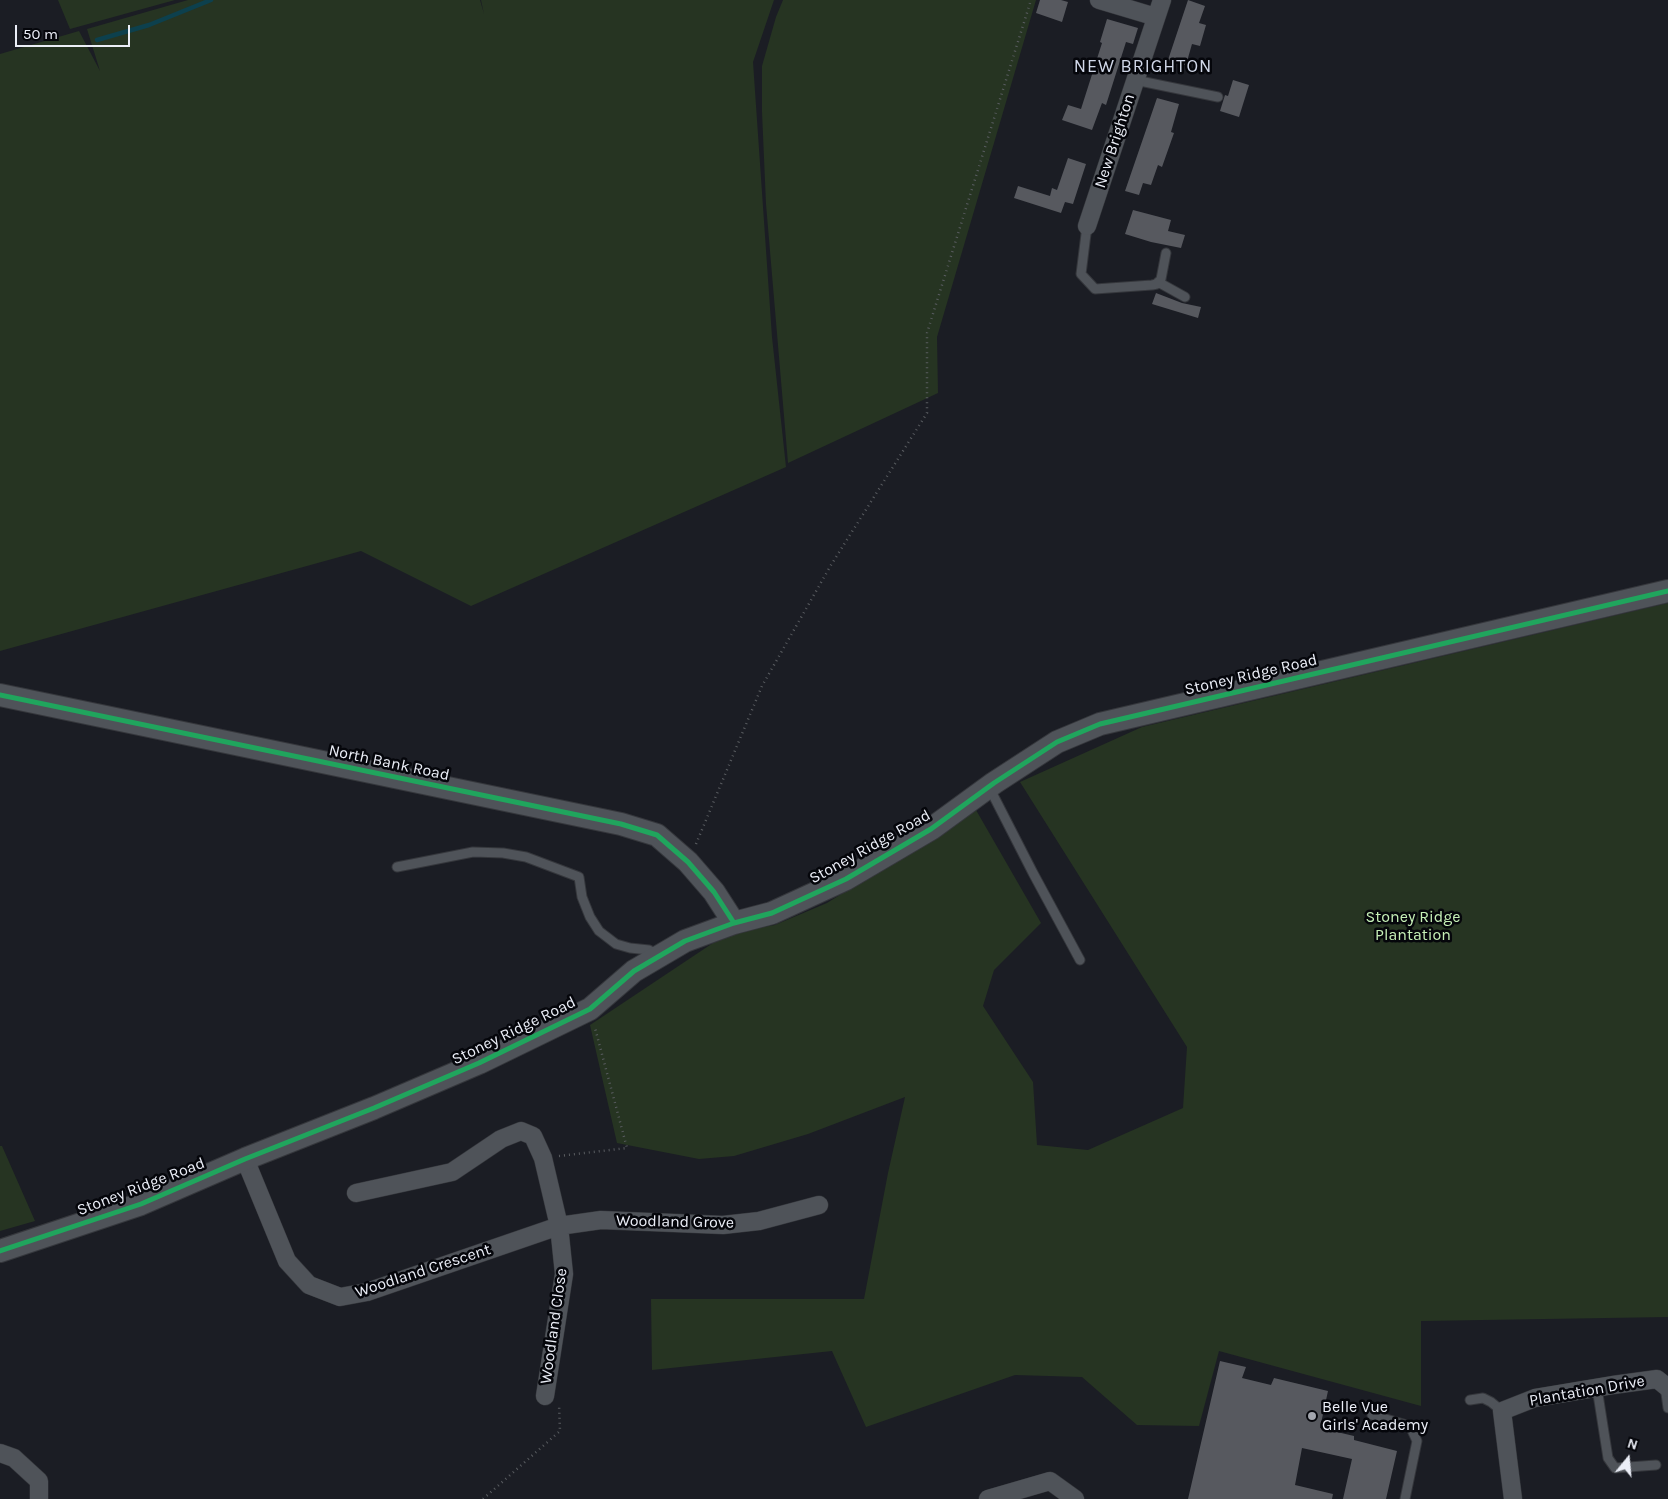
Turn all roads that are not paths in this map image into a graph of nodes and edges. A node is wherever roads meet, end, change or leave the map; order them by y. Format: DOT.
graph roads {
  1 [pos="1099,0"];
  2 [pos="1162,0"];
  3 [pos="1156,18"];
  4 [pos="1135,80"];
  5 [pos="1218,97"];
  6 [pos="1087,226"];
  7 [pos="1166,253"];
  8 [pos="1158,282"];
  9 [pos="1185,297"];
  10 [pos="1668,591"];
  11 [pos="0,695"];
  12 [pos="989,787"];
  13 [pos="397,867"];
  14 [pos="734,923"];
  15 [pos="660,956"];
  16 [pos="1080,960"];
  17 [pos="245,1159"];
  18 [pos="356,1193"];
  19 [pos="819,1205"];
  20 [pos="559,1226"];
  21 [pos="0,1251"];
  22 [pos="1667,1387"];
  23 [pos="1597,1388"];
  24 [pos="545,1396"];
  25 [pos="1470,1400"];
  26 [pos="1668,1408"];
  27 [pos="1502,1411"];
  28 [pos="1372,1414"];
  29 [pos="0,1452"];
  30 [pos="1656,1465"];
  31 [pos="38,1499"];
  32 [pos="988,1499"];
  33 [pos="1075,1499"];
  34 [pos="1405,1499"];
  35 [pos="1513,1499"];
  1 -- 3 [label="street"];
  2 -- 3 [label="street, New Brighton"];
  3 -- 4 [label="street, New Brighton"];
  4 -- 5 [label="lane"];
  4 -- 6 [label="street, New Brighton"];
  6 -- 8 [label="lane"];
  7 -- 8 [label="lane"];
  8 -- 9 [label="lane"];
  10 -- 12 [label="street, Stoney Ridge Road"];
  11 -- 14 [label="street, North Bank Road"];
  12 -- 14 [label="street, Stoney Ridge Road"];
  12 -- 16 [label="lane"];
  13 -- 15 [label="lane"];
  14 -- 15 [label="street, Stoney Ridge Road"];
  15 -- 17 [label="street, Stoney Ridge Road"];
  17 -- 20 [label="street, Woodland Crescent"];
  17 -- 21 [label="street, Stoney Ridge Road"];
  18 -- 20 [label="street, Woodland Close"];
  19 -- 20 [label="street, Woodland Grove"];
  20 -- 24 [label="street, Woodland Close"];
  22 -- 23 [label="street, Plantation Drive"];
  22 -- 26 [label="lane"];
  23 -- 27 [label="street, Plantation Drive"];
  23 -- 30 [label="lane"];
  25 -- 27 [label="lane"];
  27 -- 35 [label="street"];
  28 -- 34 [label="lane"];
  29 -- 31 [label="street"];
  32 -- 33 [label="street"];
}
